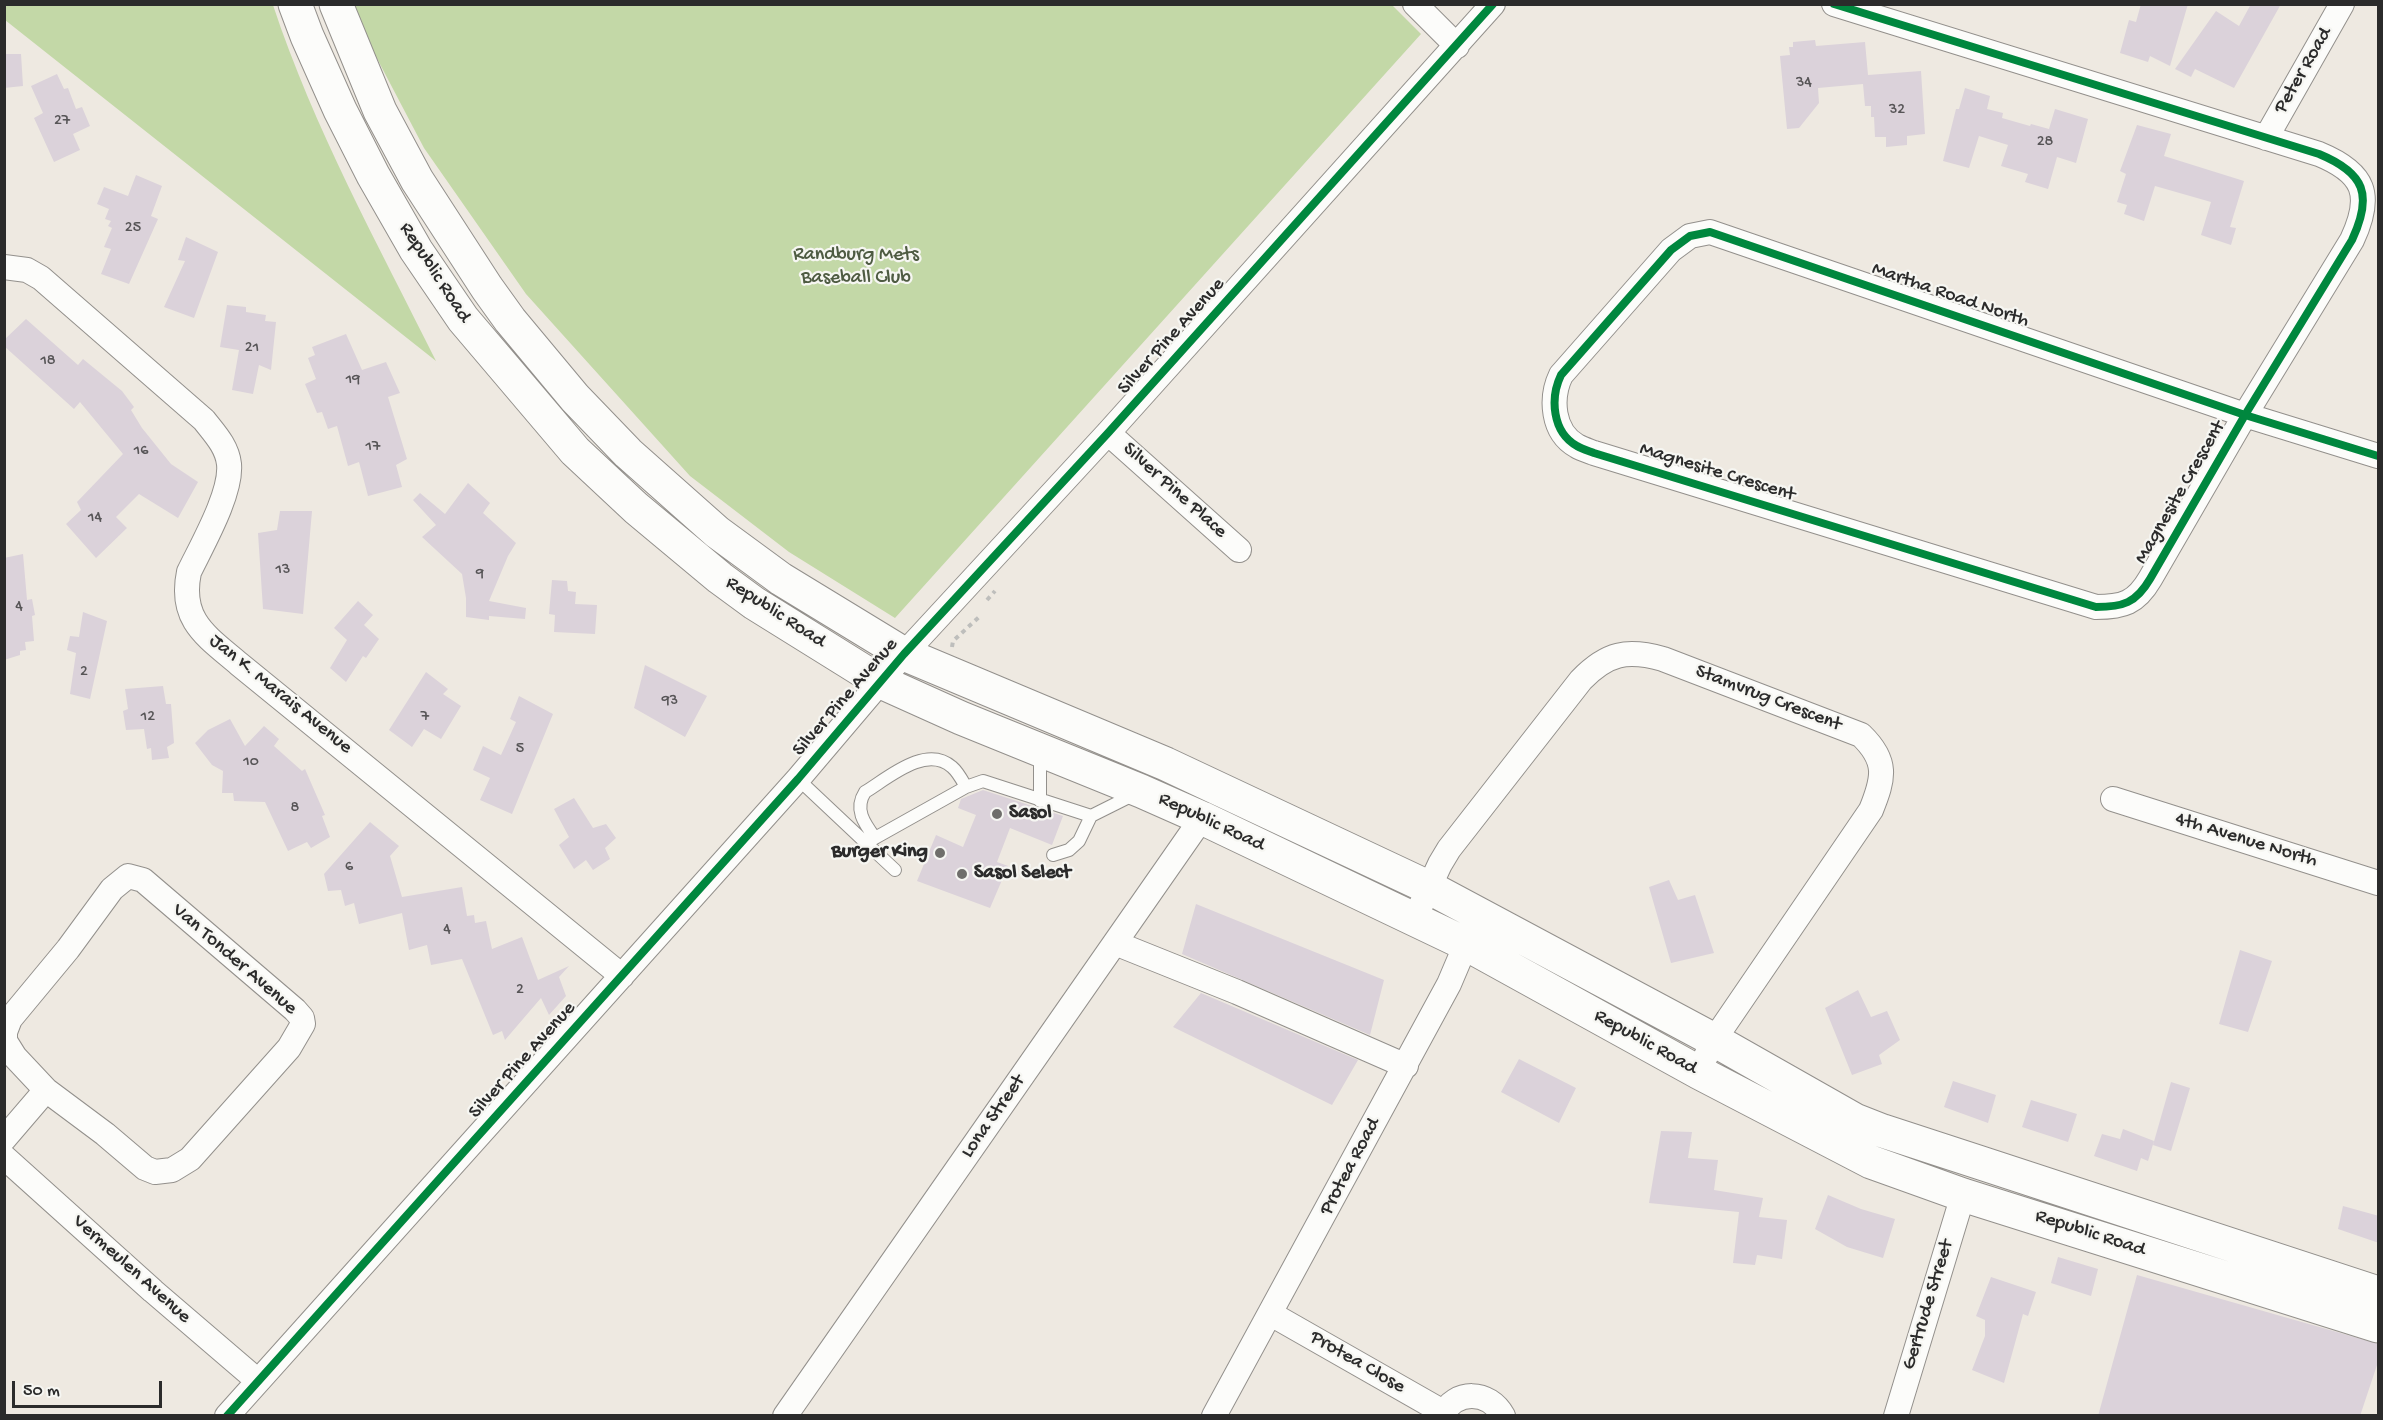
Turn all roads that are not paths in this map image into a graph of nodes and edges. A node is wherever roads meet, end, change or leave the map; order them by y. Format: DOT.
graph roads {
  1 [pos="295,4"];
  2 [pos="336,4"];
  3 [pos="1414,4"];
  4 [pos="1493,4"];
  5 [pos="1834,4"];
  6 [pos="2342,4"];
  7 [pos="1457,46"];
  8 [pos="2266,138"];
  9 [pos="4,267"];
  10 [pos="1561,375"];
  11 [pos="2245,415"];
  12 [pos="1108,433"];
  13 [pos="2379,456"];
  14 [pos="1239,550"];
  15 [pos="904,654"];
  16 [pos="881,681"];
  17 [pos="1040,749"];
  18 [pos="798,779"];
  19 [pos="966,787"];
  20 [pos="1141,791"];
  21 [pos="2113,799"];
  22 [pos="1040,801"];
  23 [pos="1091,816"];
  24 [pos="1202,818"];
  25 [pos="870,841"];
  26 [pos="1053,855"];
  27 [pos="895,870"];
  28 [pos="2379,883"];
  29 [pos="1430,888"];
  30 [pos="1482,916"];
  31 [pos="1414,920"];
  32 [pos="1115,943"];
  33 [pos="1466,944"];
  34 [pos="622,976"];
  35 [pos="1714,1040"];
  36 [pos="1406,1066"];
  37 [pos="1698,1072"];
  38 [pos="46,1090"];
  39 [pos="4,1139"];
  40 [pos="4,1156"];
  41 [pos="1963,1195"];
  42 [pos="2379,1293"];
  43 [pos="1271,1314"];
  44 [pos="2379,1326"];
  45 [pos="258,1381"];
  46 [pos="1443,1414"];
  47 [pos="227,1416"];
  48 [pos="785,1416"];
  49 [pos="1214,1416"];
  50 [pos="1503,1416"];
  51 [pos="1896,1416"];
  1 -- 16 [label="main road, Republic Road"];
  2 -- 15 [label="main road, Republic Road"];
  3 -- 7 [label="street"];
  4 -- 7 [label="street, Silver Pine Avenue"];
  5 -- 8 [label="street, Magnesite Crescent"];
  6 -- 8 [label="street, Peter Road"];
  7 -- 12 [label="street, Silver Pine Avenue"];
  8 -- 11 [label="street, Magnesite Crescent"];
  9 -- 34 [label="street, Jan K. Marais Avenue"];
  10 -- 11 [label="street, Martha Road North"];
  10 -- 11 [label="street, Magnesite Crescent"];
  11 -- 13 [label="street, Martha Road North"];
  12 -- 14 [label="street, Silver Pine Place"];
  12 -- 15 [label="street, Silver Pine Avenue"];
  15 -- 16 [label="street, Silver Pine Avenue"];
  15 -- 29 [label="main road, Republic Road"];
  16 -- 17 [label="main road, Republic Road"];
  16 -- 18 [label="street, Silver Pine Avenue"];
  17 -- 20 [label="main road, Republic Road"];
  17 -- 22 [label="lane"];
  18 -- 25 [label="lane"];
  18 -- 34 [label="street, Silver Pine Avenue"];
  19 -- 22 [label="lane"];
  19 -- 25 [label="lane"];
  19 -- 25 [label="lane"];
  20 -- 23 [label="lane"];
  20 -- 24 [label="main road, Republic Road"];
  21 -- 28 [label="street, 4th Avenue North"];
  22 -- 23 [label="lane"];
  23 -- 26 [label="lane"];
  24 -- 31 [label="main road, Republic Road"];
  24 -- 32 [label="street, Lona Street"];
  25 -- 27 [label="lane"];
  29 -- 30 [label="main road, Republic Road"];
  29 -- 31 [label="street, Stamvrug Crescent"];
  29 -- 35 [label="street, Stamvrug Crescent"];
  30 -- 33 [label="street, Protea Road"];
  30 -- 35 [label="main road, Republic Road"];
  31 -- 33 [label="main road, Republic Road"];
  32 -- 36 [label="street"];
  32 -- 48 [label="street, Lona Street"];
  33 -- 36 [label="street, Protea Road"];
  33 -- 37 [label="main road, Republic Road"];
  34 -- 45 [label="street, Silver Pine Avenue"];
  35 -- 37 [label="street, Stamvrug Crescent"];
  35 -- 42 [label="main road, Republic Road"];
  36 -- 43 [label="street, Protea Road"];
  37 -- 41 [label="main road, Republic Road"];
  38 -- 38 [label="street, Van Tonder Avenue"];
  38 -- 39 [label="street"];
  40 -- 45 [label="street, Vermeulen Avenue"];
  41 -- 44 [label="main road, Republic Road"];
  41 -- 51 [label="street, Gertrude Street"];
  43 -- 46 [label="street, Protea Close"];
  43 -- 49 [label="street, Protea Road"];
  45 -- 47 [label="street, Silver Pine Avenue"];
  46 -- 50 [label="street"];
}
